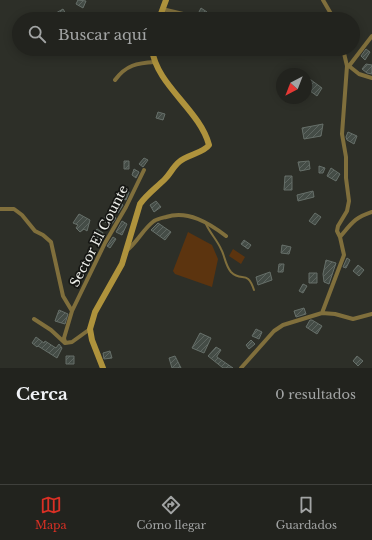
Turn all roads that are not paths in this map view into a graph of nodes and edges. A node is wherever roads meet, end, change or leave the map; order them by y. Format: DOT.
graph roads {
  1 [pos="166,0"];
  2 [pos="323,0"];
  3 [pos="162,9"];
  4 [pos="161,12"];
  5 [pos="175,12"];
  6 [pos="330,12"];
  7 [pos="372,36"];
  8 [pos="360,51"];
  9 [pos="154,56"];
  10 [pos="345,56"];
  11 [pos="356,56"];
  12 [pos="155,62"];
  13 [pos="348,66"];
  14 [pos="372,78"];
  15 [pos="115,80"];
  16 [pos="144,170"];
  17 [pos="0,209"];
  18 [pos="372,212"];
  19 [pos="205,223"];
  20 [pos="226,236"];
  21 [pos="340,237"];
  22 [pos="126,251"];
  23 [pos="254,290"];
  24 [pos="72,311"];
  25 [pos="322,313"];
  26 [pos="372,314"];
  27 [pos="34,319"];
  28 [pos="90,329"];
  29 [pos="65,343"];
  30 [pos="103,368"];
  31 [pos="241,368"];
  1 -- 3 [label="street"];
  2 -- 6 [label="street"];
  3 -- 4 [label="street"];
  3 -- 5 [label="street"];
  7 -- 8 [label="street"];
  9 -- 12 [label="street"];
  10 -- 13 [label="street"];
  11 -- 13 [label="street"];
  12 -- 15 [label="street"];
  12 -- 22 [label="street"];
  13 -- 14 [label="street"];
  13 -- 21 [label="street"];
  16 -- 24 [label="street, Sector El Counte"];
  17 -- 24 [label="street, Sector El Counte"];
  18 -- 21 [label="street"];
  19 -- 20 [label="street"];
  19 -- 22 [label="street"];
  19 -- 23 [label="lane"];
  21 -- 25 [label="street"];
  22 -- 28 [label="street"];
  24 -- 29 [label="street, Sector El Counte"];
  25 -- 26 [label="street"];
  25 -- 31 [label="street"];
  27 -- 29 [label="street"];
  28 -- 29 [label="street"];
  28 -- 30 [label="street"];
}
